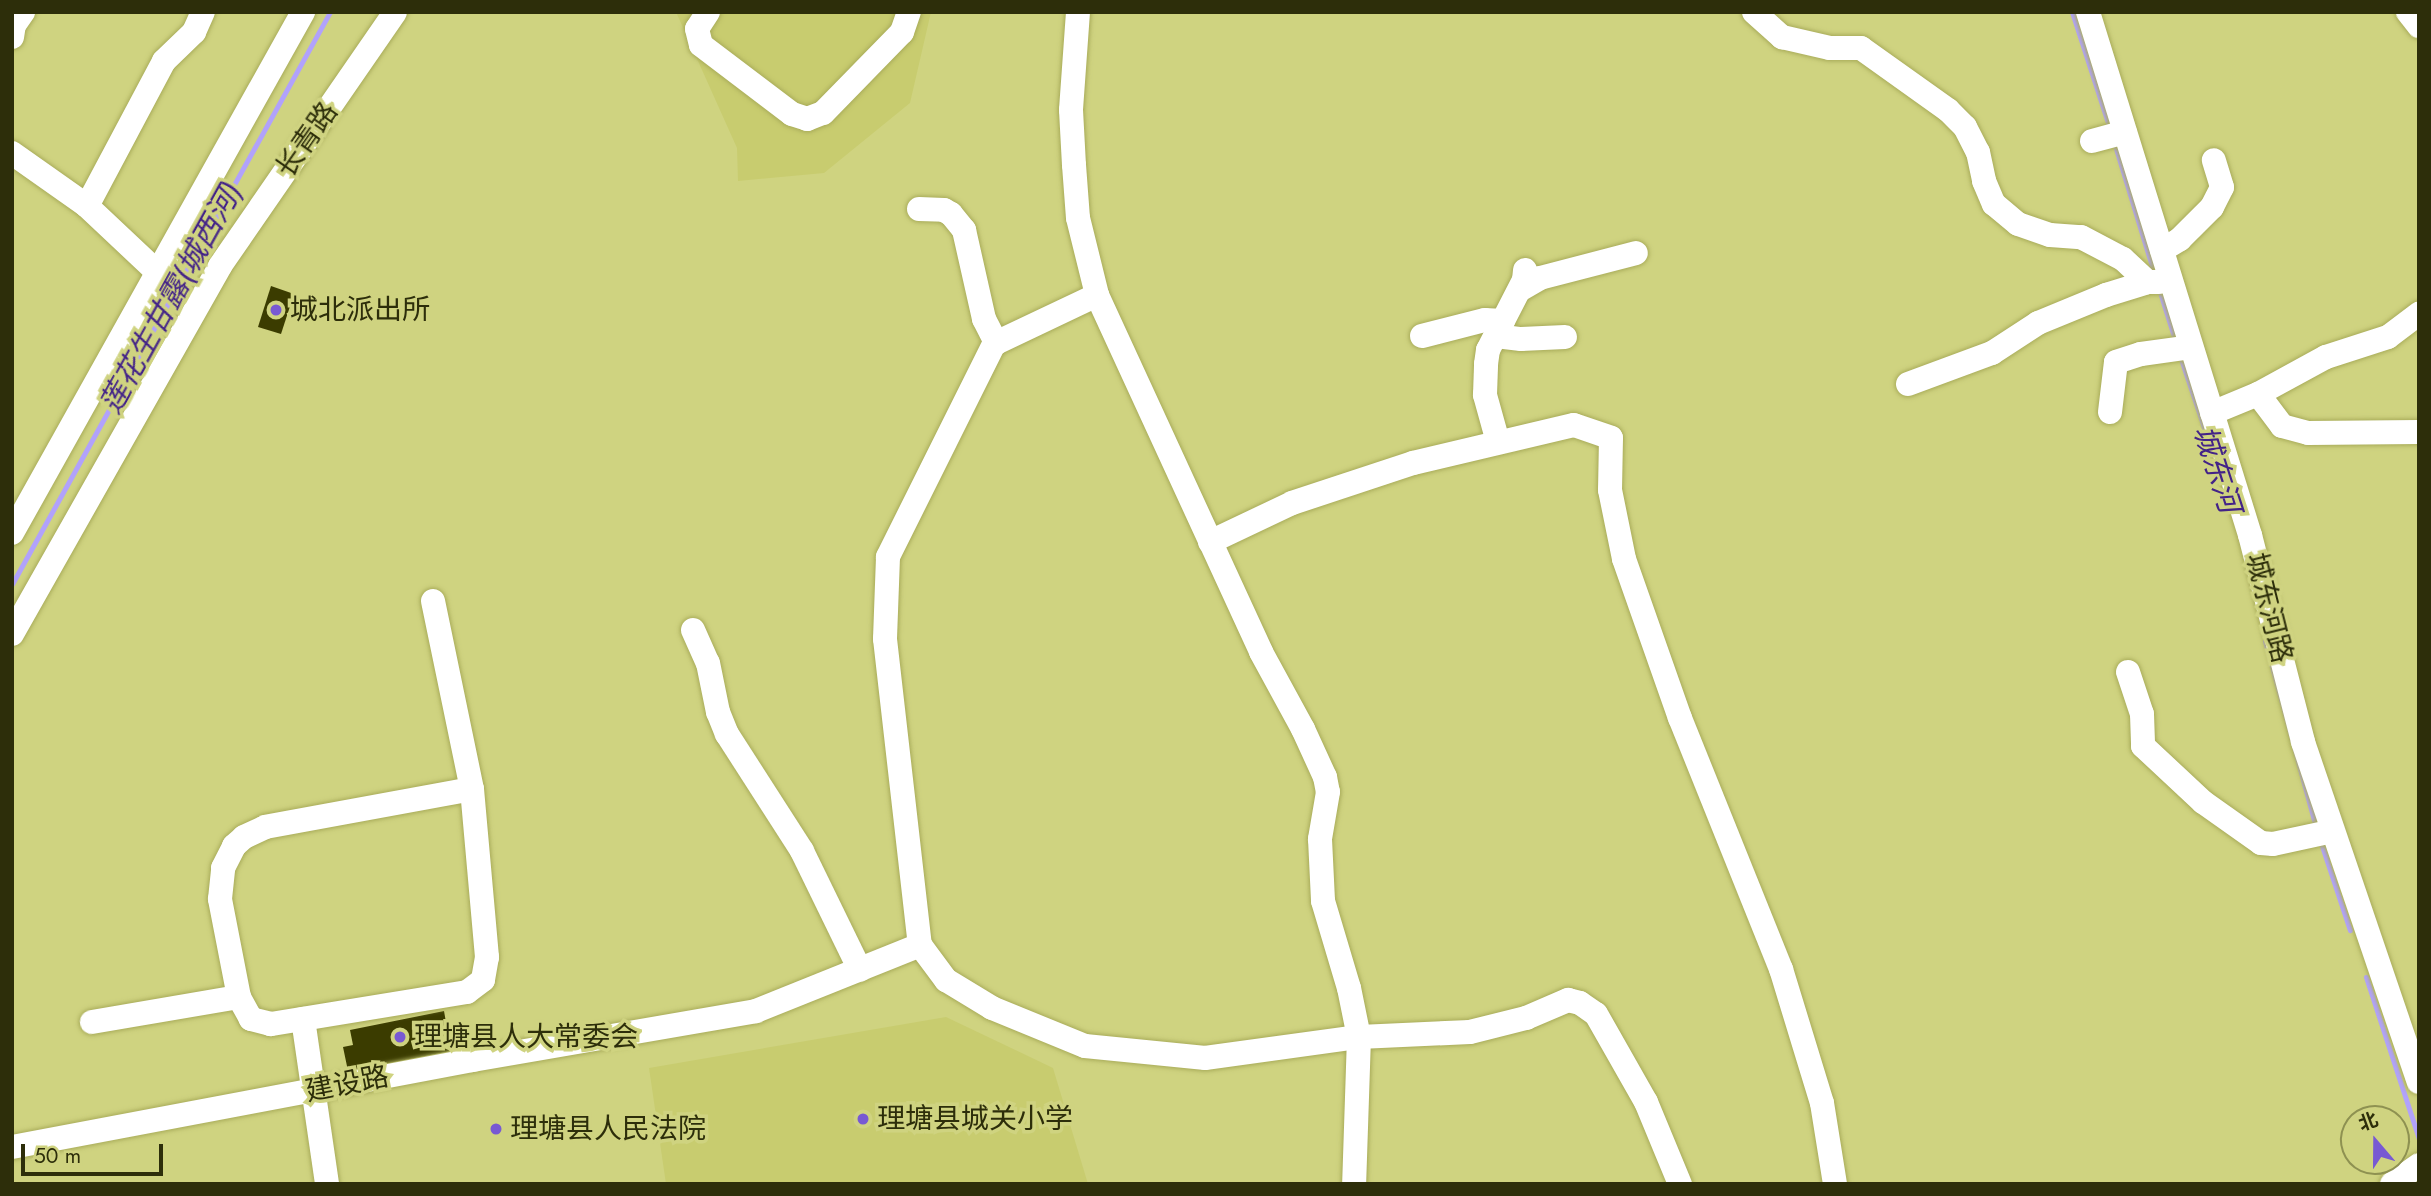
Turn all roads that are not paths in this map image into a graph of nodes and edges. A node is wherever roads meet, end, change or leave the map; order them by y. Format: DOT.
graph roads {
  1 [pos="23,12"];
  2 [pos="204,12"];
  3 [pos="303,12"];
  4 [pos="396,12"];
  5 [pos="708,12"];
  6 [pos="908,12"];
  7 [pos="1078,12"];
  8 [pos="1754,12"];
  9 [pos="2088,12"];
  10 [pos="2408,12"];
  11 [pos="2419,26"];
  12 [pos="12,37"];
  13 [pos="2125,132"];
  14 [pos="2092,141"];
  15 [pos="12,153"];
  16 [pos="2214,160"];
  17 [pos="87,206"];
  18 [pos="919,209"];
  19 [pos="2162,250"];
  20 [pos="1636,253"];
  21 [pos="157,272"];
  22 [pos="2160,282"];
  23 [pos="1097,295"];
  24 [pos="2419,314"];
  25 [pos="1500,329"];
  26 [pos="1422,336"];
  27 [pos="1565,337"];
  28 [pos="996,344"];
  29 [pos="2180,348"];
  30 [pos="1908,384"];
  31 [pos="2258,394"];
  32 [pos="2110,412"];
  33 [pos="2212,413"];
  34 [pos="2419,432"];
  35 [pos="1498,442"];
  36 [pos="12,533"];
  37 [pos="1210,542"];
  38 [pos="433,601"];
  39 [pos="693,630"];
  40 [pos="12,634"];
  41 [pos="2128,672"];
  42 [pos="472,789"];
  43 [pos="2333,831"];
  44 [pos="920,945"];
  45 [pos="860,970"];
  46 [pos="239,997"];
  47 [pos="303,1019"];
  48 [pos="92,1022"];
  49 [pos="1359,1037"];
  50 [pos="2419,1082"];
  51 [pos="315,1090"];
  52 [pos="12,1146"];
  53 [pos="2416,1167"];
  54 [pos="327,1184"];
  55 [pos="1354,1184"];
  56 [pos="1680,1184"];
  57 [pos="1835,1184"];
  58 [pos="2392,1184"];
  1 -- 12 [label="street"];
  2 -- 17 [label="street"];
  3 -- 21 [label="street"];
  4 -- 40 [label="street, 长青路"];
  5 -- 6 [label="street"];
  7 -- 23 [label="street"];
  8 -- 22 [label="street"];
  9 -- 13 [label="street, 城东河路"];
  10 -- 11 [label="street"];
  13 -- 14 [label="street"];
  13 -- 19 [label="street, 城东河路"];
  15 -- 17 [label="street"];
  16 -- 19 [label="street"];
  17 -- 21 [label="street"];
  18 -- 28 [label="street"];
  19 -- 22 [label="street, 城东河路"];
  20 -- 25 [label="street"];
  21 -- 36 [label="street"];
  22 -- 29 [label="street, 城东河路"];
  22 -- 30 [label="street"];
  23 -- 28 [label="street"];
  23 -- 37 [label="street"];
  24 -- 31 [label="street"];
  25 -- 26 [label="street"];
  25 -- 27 [label="street"];
  25 -- 35 [label="street"];
  28 -- 44 [label="street"];
  29 -- 32 [label="street"];
  29 -- 33 [label="street, 城东河路"];
  31 -- 33 [label="street"];
  31 -- 34 [label="street"];
  33 -- 43 [label="street, 城东河路"];
  35 -- 37 [label="street"];
  35 -- 57 [label="street"];
  37 -- 49 [label="street"];
  38 -- 42 [label="street"];
  39 -- 45 [label="street"];
  41 -- 43 [label="street"];
  42 -- 46 [label="street"];
  42 -- 47 [label="street"];
  43 -- 50 [label="street, 城东河路"];
  44 -- 45 [label="street, 建设路"];
  44 -- 49 [label="street"];
  45 -- 51 [label="street, 建设路"];
  46 -- 47 [label="street"];
  46 -- 48 [label="street"];
  47 -- 51 [label="street"];
  49 -- 55 [label="street"];
  49 -- 56 [label="street"];
  51 -- 52 [label="street, 建设路"];
  51 -- 54 [label="street"];
  53 -- 58 [label="street"];
}
